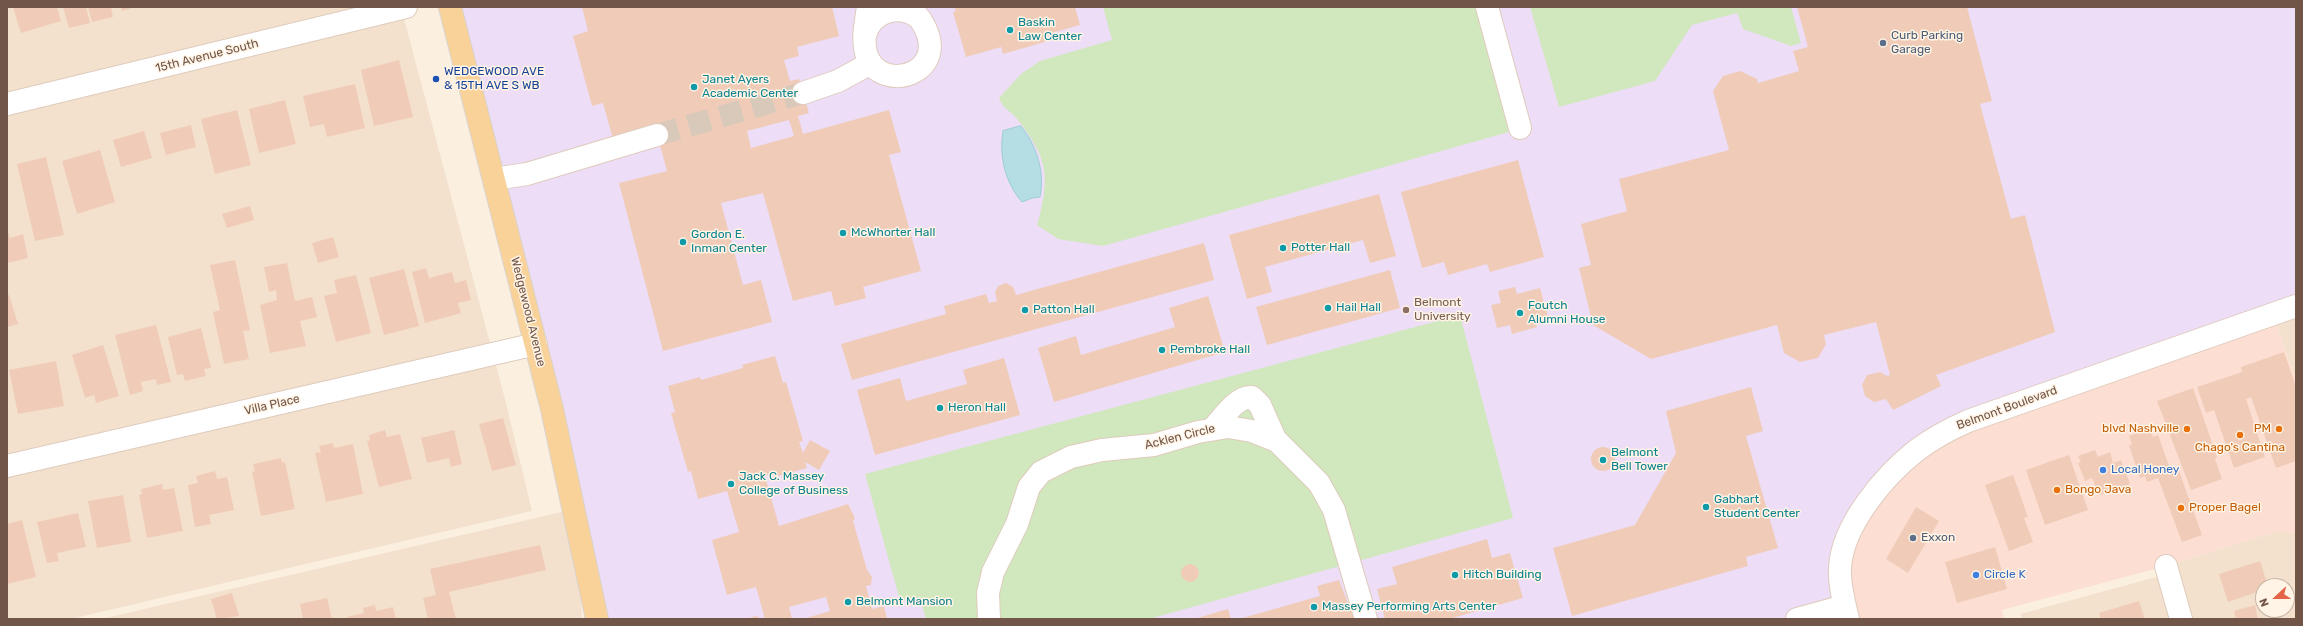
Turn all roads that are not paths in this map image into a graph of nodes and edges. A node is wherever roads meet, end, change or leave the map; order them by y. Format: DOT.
graph roads {
  1 [pos="406,7"];
  2 [pos="450,7"];
  3 [pos="868,7"];
  4 [pos="1487,7"];
  5 [pos="917,15"];
  6 [pos="864,40"];
  7 [pos="871,63"];
  8 [pos="803,93"];
  9 [pos="7,104"];
  10 [pos="1520,128"];
  11 [pos="657,135"];
  12 [pos="494,180"];
  13 [pos="2296,306"];
  14 [pos="536,344"];
  15 [pos="1213,428"];
  16 [pos="1276,441"];
  17 [pos="7,466"];
  18 [pos="2166,566"];
  19 [pos="1846,612"];
  20 [pos="597,619"];
  21 [pos="989,619"];
  22 [pos="1366,619"];
  23 [pos="1797,619"];
  24 [pos="2181,619"];
  1 -- 9 [label="street, 15th Avenue South"];
  2 -- 12 [label="main road, Wedgewood Avenue"];
  3 -- 6 [label="street"];
  4 -- 10 [label="street"];
  5 -- 6 [label="street"];
  5 -- 7 [label="street"];
  6 -- 7 [label="street"];
  7 -- 8 [label="street"];
  11 -- 12 [label="street"];
  12 -- 14 [label="main road, Wedgewood Avenue"];
  13 -- 19 [label="street, Belmont Boulevard"];
  14 -- 17 [label="street, Villa Place"];
  14 -- 20 [label="main road, Wedgewood Avenue"];
  15 -- 16 [label="street, Acklen Circle"];
  15 -- 16 [label="street"];
  15 -- 21 [label="street, Acklen Circle"];
  16 -- 22 [label="street, Acklen Circle"];
  18 -- 24 [label="street"];
  19 -- 23 [label="street, Belmont Boulevard"];
}
